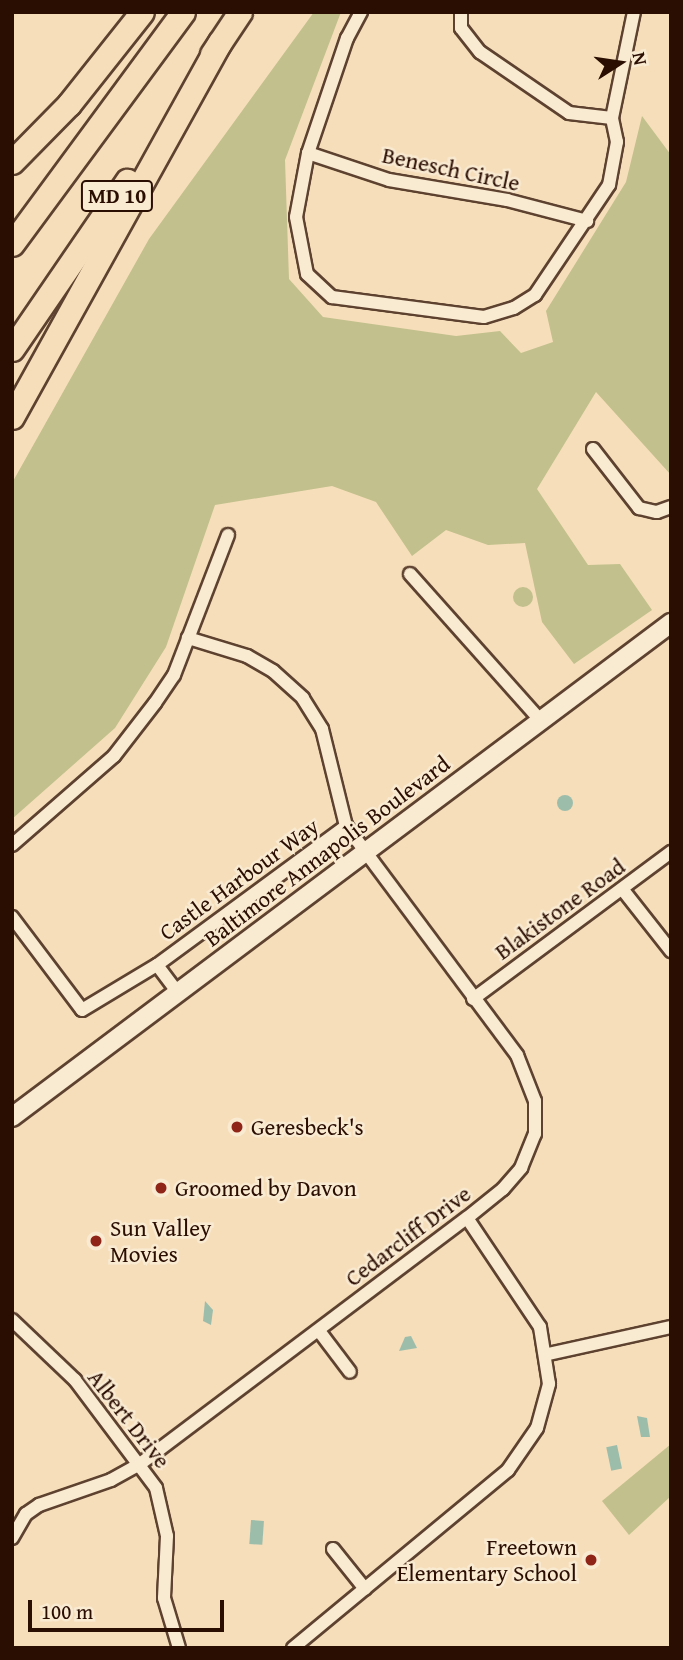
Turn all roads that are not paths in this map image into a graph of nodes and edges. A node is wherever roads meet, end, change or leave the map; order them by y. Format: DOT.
graph roads {
  1 [pos="142,12"];
  2 [pos="183,12"];
  3 [pos="240,12"];
  4 [pos="361,12"];
  5 [pos="461,12"];
  6 [pos="634,12"];
  7 [pos="220,42"];
  8 [pos="612,118"];
  9 [pos="308,153"];
  10 [pos="12,162"];
  11 [pos="587,221"];
  12 [pos="12,244"];
  13 [pos="12,349"];
  14 [pos="12,417"];
  15 [pos="593,449"];
  16 [pos="671,507"];
  17 [pos="228,535"];
  18 [pos="410,574"];
  19 [pos="671,623"];
  20 [pos="188,638"];
  21 [pos="541,721"];
  22 [pos="346,827"];
  23 [pos="12,845"];
  24 [pos="671,852"];
  25 [pos="366,853"];
  26 [pos="623,890"];
  27 [pos="12,917"];
  28 [pos="671,951"];
  29 [pos="157,965"];
  30 [pos="178,994"];
  31 [pos="473,999"];
  32 [pos="12,1117"];
  33 [pos="467,1218"];
  34 [pos="12,1320"];
  35 [pos="671,1327"];
  36 [pos="318,1331"];
  37 [pos="548,1354"];
  38 [pos="350,1372"];
  39 [pos="140,1464"];
  40 [pos="12,1538"];
  41 [pos="333,1549"];
  42 [pos="365,1590"];
  43 [pos="178,1648"];
  44 [pos="293,1648"];
  1 -- 10 [label="highway"];
  2 -- 12 [label="highway, MD 10"];
  3 -- 7 [label="highway, MD 10"];
  4 -- 9 [label="street"];
  5 -- 8 [label="street"];
  6 -- 8 [label="street"];
  7 -- 13 [label="highway, MD 10"];
  7 -- 14 [label="highway"];
  8 -- 11 [label="street"];
  9 -- 11 [label="street, Benesch Circle"];
  9 -- 11 [label="street"];
  15 -- 16 [label="street"];
  17 -- 20 [label="street"];
  18 -- 21 [label="street"];
  19 -- 21 [label="main road, Baltimore Annapolis Boulevard"];
  20 -- 22 [label="street, Castle Harbour Way"];
  20 -- 23 [label="street"];
  21 -- 25 [label="main road, Baltimore Annapolis Boulevard"];
  22 -- 25 [label="street, Castle Harbour Way"];
  22 -- 29 [label="street, Castle Harbour Way"];
  24 -- 26 [label="street, Blakistone Road"];
  25 -- 30 [label="main road, Baltimore Annapolis Boulevard"];
  25 -- 31 [label="street, Cedarcliff Drive"];
  26 -- 28 [label="street"];
  26 -- 31 [label="street, Blakistone Road"];
  27 -- 29 [label="street, Castle Harbour Way"];
  29 -- 30 [label="street, Castle Harbour Way"];
  30 -- 32 [label="main road, Baltimore Annapolis Boulevard"];
  31 -- 33 [label="street, Cedarcliff Drive"];
  33 -- 36 [label="street, Cedarcliff Drive"];
  33 -- 37 [label="street"];
  34 -- 39 [label="street, Albert Drive"];
  35 -- 37 [label="street"];
  36 -- 38 [label="street"];
  36 -- 39 [label="street, Cedarcliff Drive"];
  37 -- 42 [label="street"];
  39 -- 40 [label="street, Cedarcliff Drive"];
  39 -- 43 [label="street, Albert Drive"];
  41 -- 42 [label="street"];
  42 -- 44 [label="street"];
}
